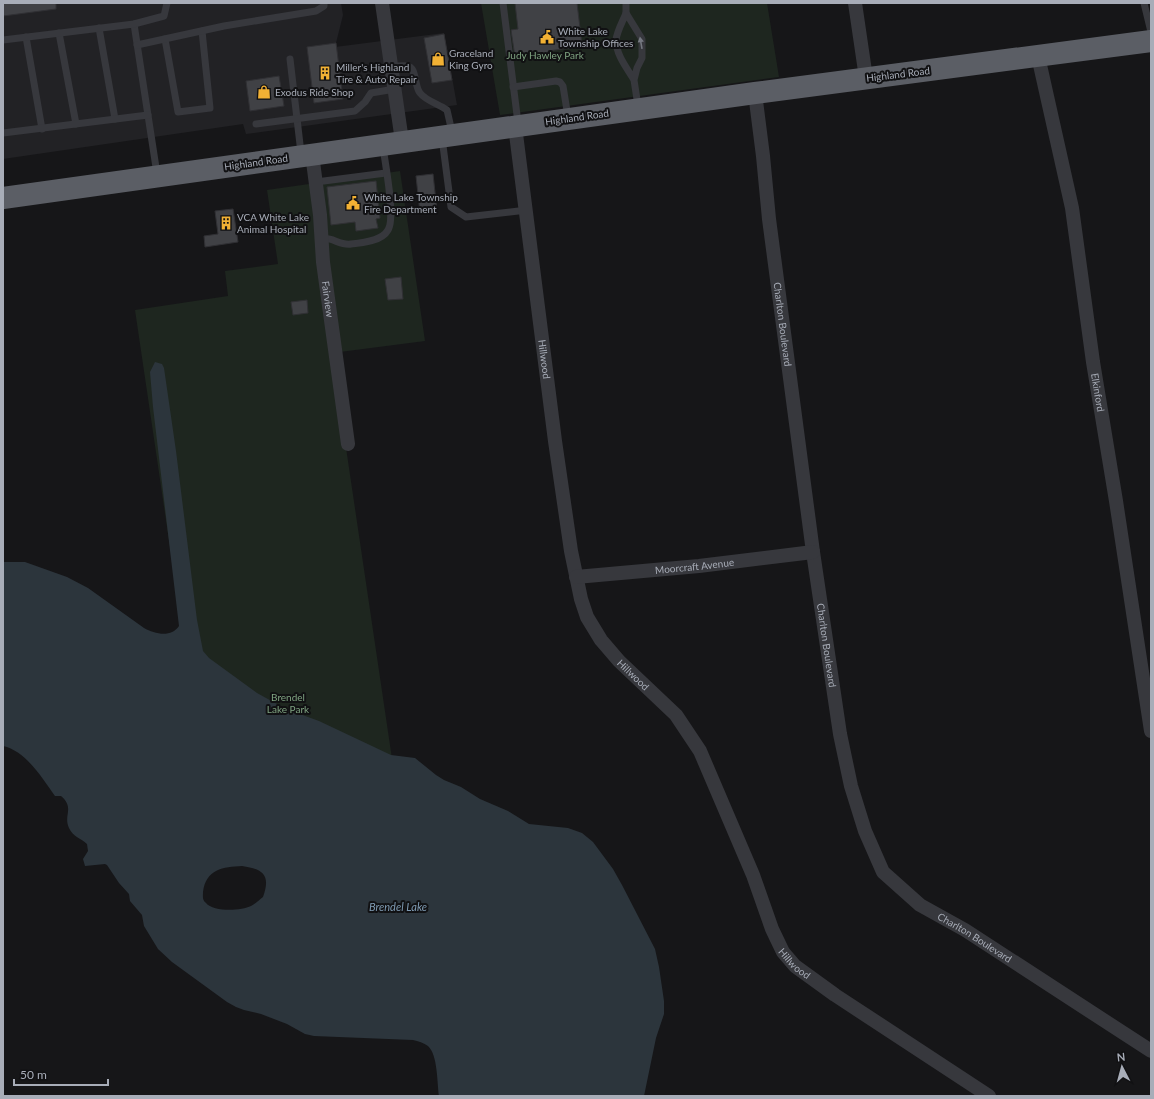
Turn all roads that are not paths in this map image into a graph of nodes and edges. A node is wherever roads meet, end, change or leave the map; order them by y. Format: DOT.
graph roads {
  1 [pos="167,3"];
  2 [pos="324,3"];
  3 [pos="382,3"];
  4 [pos="503,3"];
  5 [pos="626,3"];
  6 [pos="855,3"];
  7 [pos="1144,3"];
  8 [pos="626,14"];
  9 [pos="134,24"];
  10 [pos="99,28"];
  11 [pos="202,31"];
  12 [pos="1151,32"];
  13 [pos="60,33"];
  14 [pos="26,37"];
  15 [pos="165,39"];
  16 [pos="3,40"];
  17 [pos="1151,41"];
  18 [pos="138,45"];
  19 [pos="1038,56"];
  20 [pos="290,59"];
  21 [pos="392,67"];
  22 [pos="866,78"];
  23 [pos="634,80"];
  24 [pos="513,87"];
  25 [pos="395,89"];
  26 [pos="755,92"];
  27 [pos="639,108"];
  28 [pos="148,115"];
  29 [pos="568,118"];
  30 [pos="115,119"];
  31 [pos="297,119"];
  32 [pos="76,124"];
  33 [pos="256,124"];
  34 [pos="517,125"];
  35 [pos="42,129"];
  36 [pos="3,134"];
  37 [pos="447,135"];
  38 [pos="393,143"];
  39 [pos="307,155"];
  40 [pos="386,173"];
  41 [pos="157,176"];
  42 [pos="316,182"];
  43 [pos="3,198"];
  44 [pos="526,210"];
  45 [pos="322,238"];
  46 [pos="348,444"];
  47 [pos="813,552"];
  48 [pos="576,577"];
  49 [pos="1151,731"];
  50 [pos="1151,1051"];
  51 [pos="989,1096"];
  1 -- 9 [label="lane"];
  2 -- 11 [label="lane"];
  3 -- 21 [label="street"];
  4 -- 24 [label="lane"];
  5 -- 8 [label="lane"];
  6 -- 22 [label="street"];
  7 -- 12 [label="lane"];
  23 -- 8 [label="lane, one-way"];
  8 -- 23 [label="lane"];
  9 -- 10 [label="lane"];
  9 -- 18 [label="lane"];
  10 -- 13 [label="lane"];
  10 -- 30 [label="lane"];
  11 -- 15 [label="lane"];
  11 -- 15 [label="lane"];
  13 -- 14 [label="lane"];
  13 -- 32 [label="lane"];
  14 -- 16 [label="lane"];
  14 -- 35 [label="lane"];
  15 -- 18 [label="lane"];
  17 -- 19 [label="highway, Highland Road"];
  18 -- 28 [label="lane"];
  19 -- 22 [label="highway, Highland Road"];
  19 -- 49 [label="street, Elkinford"];
  20 -- 31 [label="lane"];
  21 -- 25 [label="street"];
  21 -- 37 [label="lane"];
  22 -- 26 [label="highway, Highland Road"];
  23 -- 27 [label="lane"];
  24 -- 29 [label="lane"];
  24 -- 34 [label="lane"];
  25 -- 31 [label="lane"];
  25 -- 38 [label="street"];
  26 -- 27 [label="highway, Highland Road"];
  26 -- 47 [label="street, Charlton Boulevard"];
  27 -- 29 [label="highway, Highland Road"];
  28 -- 30 [label="lane"];
  28 -- 41 [label="lane"];
  29 -- 34 [label="highway, Highland Road"];
  30 -- 32 [label="lane"];
  31 -- 33 [label="lane"];
  31 -- 39 [label="lane"];
  32 -- 35 [label="lane"];
  34 -- 37 [label="highway, Highland Road"];
  34 -- 44 [label="street, Hillwood"];
  35 -- 36 [label="lane"];
  37 -- 38 [label="highway, Highland Road"];
  37 -- 44 [label="lane"];
  38 -- 39 [label="highway, Highland Road"];
  38 -- 40 [label="lane"];
  39 -- 41 [label="highway, Highland Road"];
  39 -- 42 [label="street, Fairview"];
  40 -- 42 [label="lane"];
  40 -- 45 [label="lane"];
  41 -- 43 [label="highway, Highland Road"];
  42 -- 45 [label="street, Fairview"];
  44 -- 48 [label="street, Hillwood"];
  45 -- 46 [label="street, Fairview"];
  47 -- 48 [label="street, Moorcraft Avenue"];
  47 -- 50 [label="street, Charlton Boulevard"];
  48 -- 51 [label="street, Hillwood"];
}
